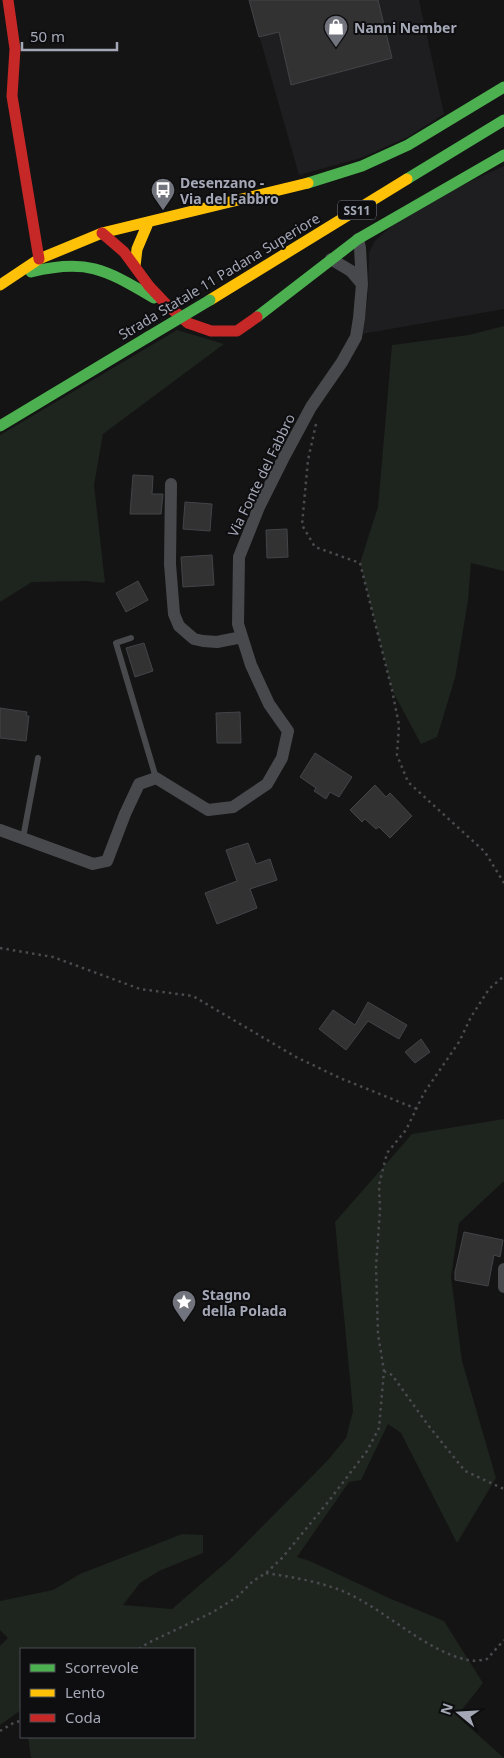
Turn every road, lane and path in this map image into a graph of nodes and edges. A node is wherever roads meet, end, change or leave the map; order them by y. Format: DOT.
graph roads {
  1 [pos="8,0"];
  2 [pos="504,87"];
  3 [pos="504,120"];
  4 [pos="504,155"];
  5 [pos="148,223"];
  6 [pos="102,233"];
  7 [pos="358,239"];
  8 [pos="332,258"];
  9 [pos="40,259"];
  10 [pos="135,266"];
  11 [pos="112,274"];
  12 [pos="13,277"];
  13 [pos="362,284"];
  14 [pos="0,285"];
  15 [pos="166,304"];
  16 [pos="317,422"];
  17 [pos="0,426"];
  18 [pos="171,484"];
  19 [pos="242,637"];
  20 [pos="131,638"];
  21 [pos="38,758"];
  22 [pos="156,778"];
  23 [pos="0,830"];
  24 [pos="23,838"];
  25 [pos="504,882"];
  26 [pos="0,948"];
  27 [pos="504,976"];
  28 [pos="417,1109"];
  29 [pos="504,1269"];
  30 [pos="504,1286"];
  31 [pos="384,1372"];
  32 [pos="504,1489"];
  33 [pos="266,1573"];
  34 [pos="504,1640"];
  35 [pos="140,1648"];
  36 [pos="20,1721"];
  37 [pos="0,1732"];
  1 -- 9 [label="main road"];
  2 -- 5 [label="main road"];
  3 -- 17 [label="main road, Strada Statale 11 Padana Superiore / SS11, bridge"];
  4 -- 7 [label="main road"];
  5 -- 6 [label="main road"];
  5 -- 10 [label="main road"];
  6 -- 9 [label="main road"];
  6 -- 10 [label="main road"];
  6 -- 11 [label="main road"];
  7 -- 8 [label="main road"];
  7 -- 13 [label="street, Via Fonte del Fabbro"];
  8 -- 13 [label="street"];
  8 -- 15 [label="main road"];
  9 -- 12 [label="main road"];
  10 -- 15 [label="main road"];
  11 -- 12 [label="main road"];
  11 -- 15 [label="main road"];
  12 -- 14 [label="main road"];
  13 -- 19 [label="street, Via Fonte del Fabbro"];
  16 -- 25 [label="path"];
  18 -- 19 [label="street"];
  19 -- 22 [label="street, Via Fonte del Fabbro"];
  20 -- 22 [label="lane"];
  21 -- 24 [label="lane"];
  22 -- 24 [label="street"];
  23 -- 24 [label="street"];
  26 -- 28 [label="path"];
  27 -- 28 [label="path"];
  28 -- 31 [label="path"];
  29 -- 30 [label="street"];
  31 -- 32 [label="path"];
  31 -- 33 [label="path"];
  33 -- 34 [label="path"];
  33 -- 35 [label="path"];
  36 -- 37 [label="path"];
}
